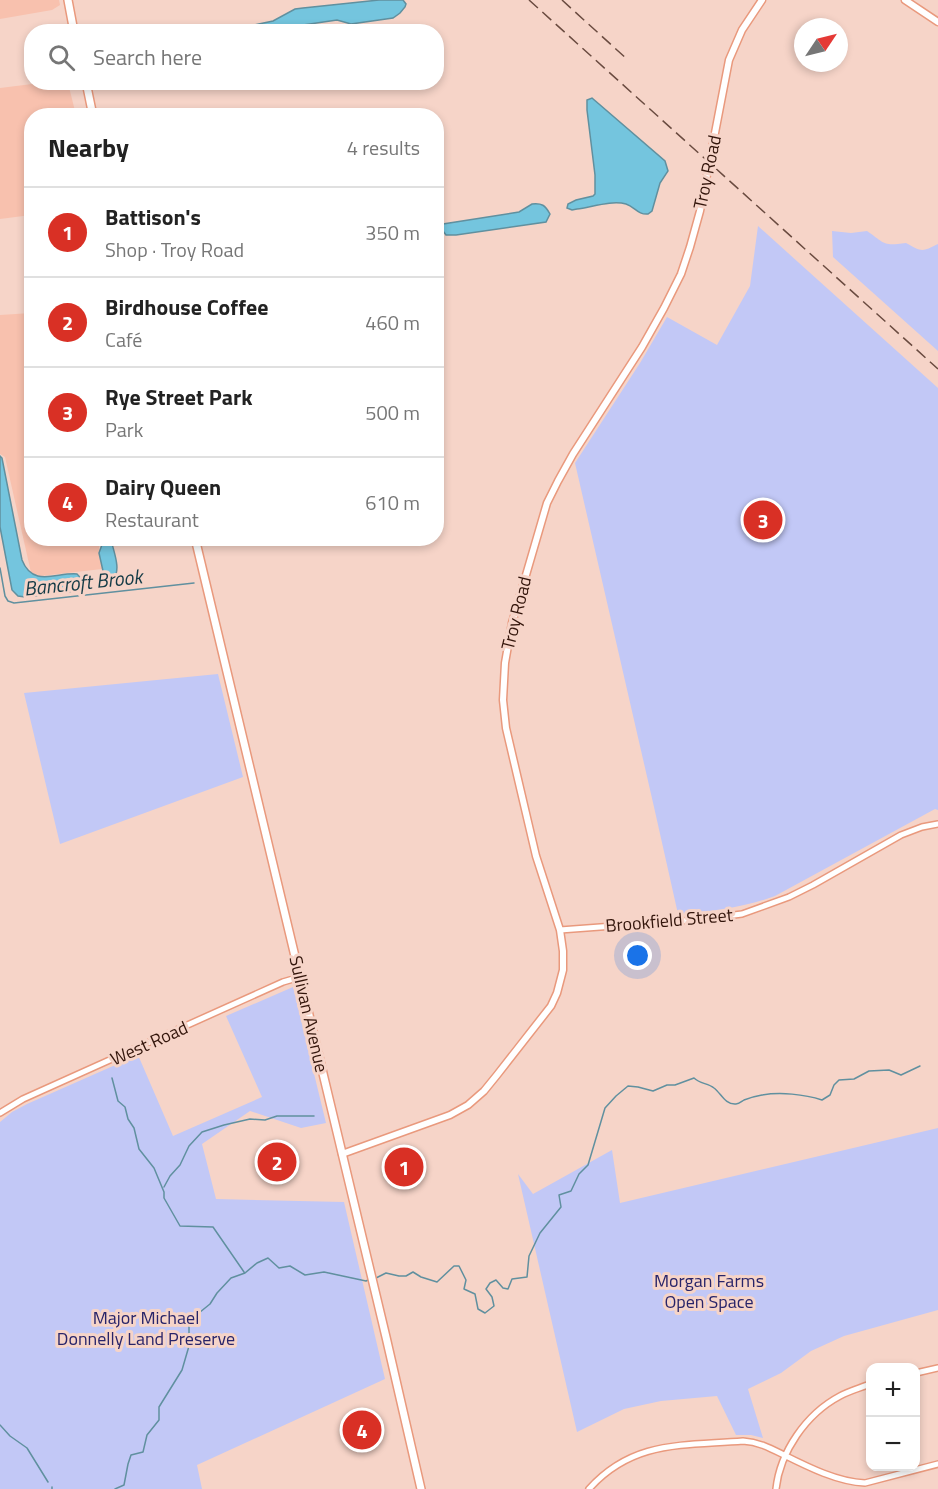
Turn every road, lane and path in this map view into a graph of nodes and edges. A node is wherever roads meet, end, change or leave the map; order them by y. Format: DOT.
graph roads {
  1 [pos="68,0"];
  2 [pos="762,0"];
  3 [pos="905,0"];
  4 [pos="938,22"];
  5 [pos="73,24"];
  6 [pos="88,90"];
  7 [pos="91,108"];
  8 [pos="197,546"];
  9 [pos="938,824"];
  10 [pos="560,930"];
  11 [pos="300,977"];
  12 [pos="0,1113"];
  13 [pos="342,1154"];
  14 [pos="938,1368"];
  15 [pos="920,1372"];
  16 [pos="866,1386"];
  17 [pos="785,1455"];
  18 [pos="938,1464"];
  19 [pos="421,1489"];
  20 [pos="590,1489"];
  21 [pos="776,1489"];
  1 -- 5 [label="main road"];
  2 -- 10 [label="street, Troy Road"];
  3 -- 4 [label="street"];
  6 -- 7 [label="main road"];
  8 -- 11 [label="main road, Sullivan Avenue"];
  9 -- 10 [label="street, Brookfield Street"];
  10 -- 13 [label="street, Troy Road"];
  11 -- 12 [label="street, West Road"];
  11 -- 13 [label="main road, Sullivan Avenue"];
  13 -- 19 [label="main road, Sullivan Avenue"];
  14 -- 15 [label="street"];
  16 -- 17 [label="street"];
  17 -- 18 [label="street"];
  17 -- 20 [label="street"];
  17 -- 21 [label="street"];
}
